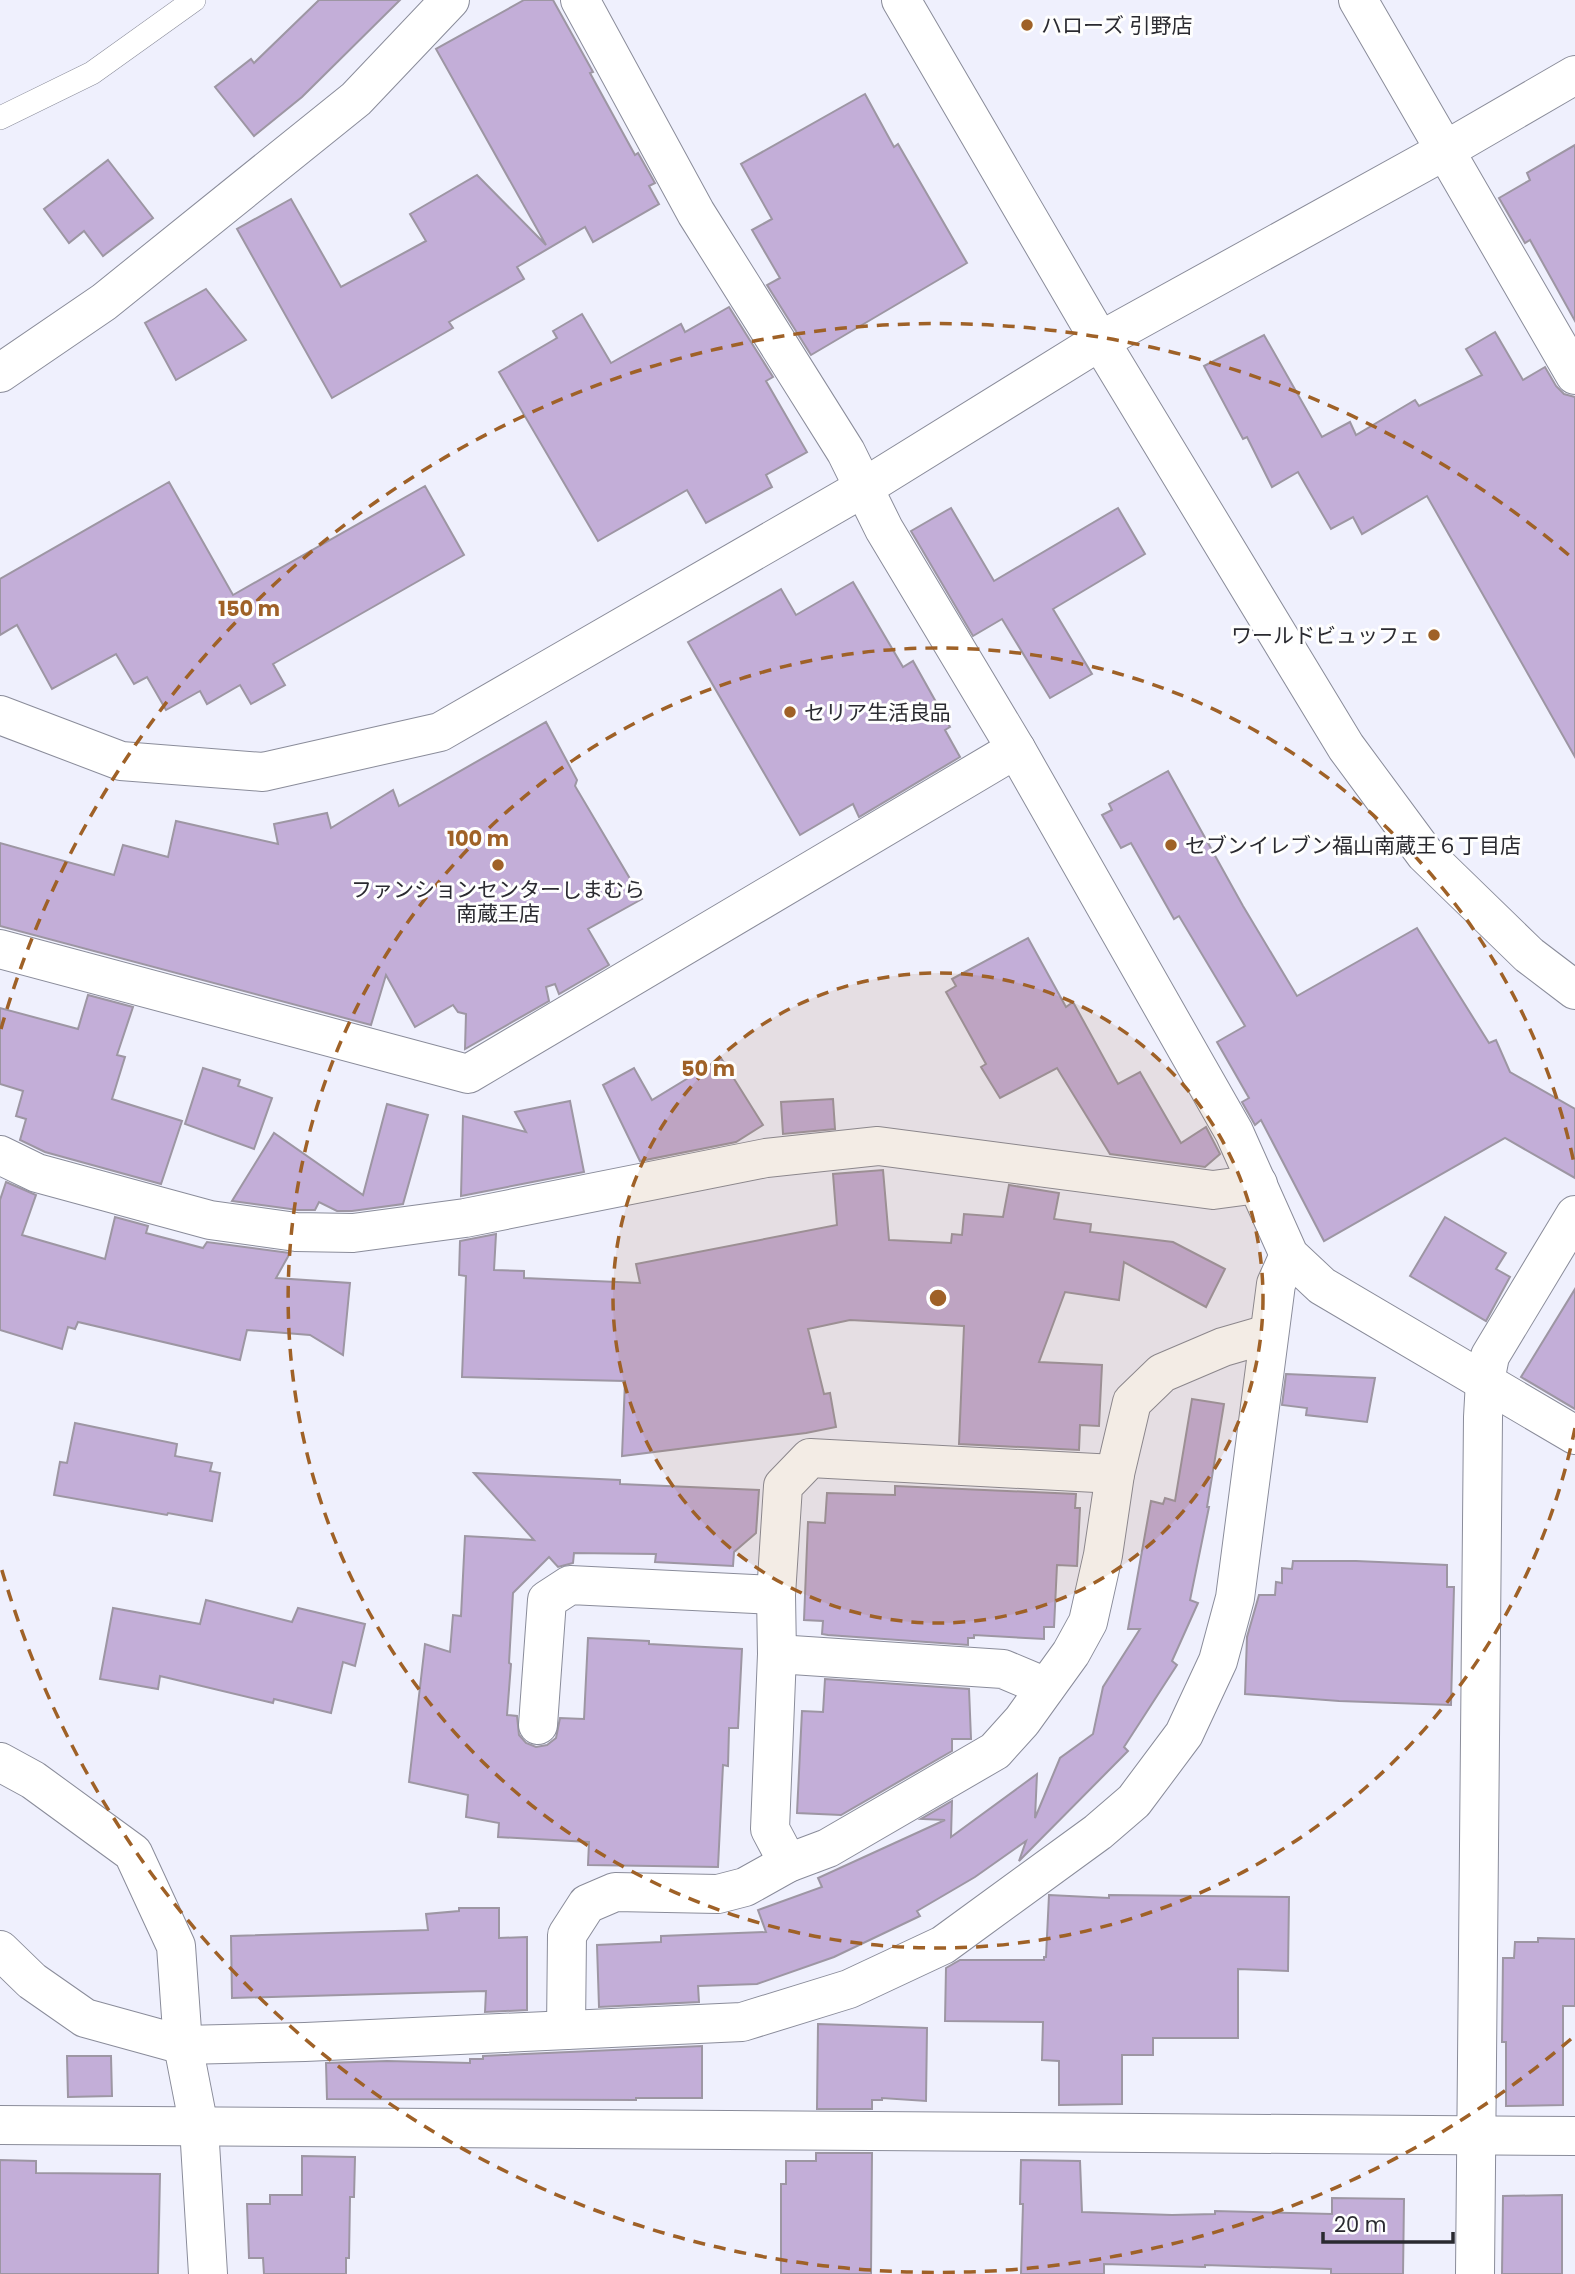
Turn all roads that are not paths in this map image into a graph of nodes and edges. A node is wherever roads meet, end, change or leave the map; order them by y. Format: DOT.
graph roads {
  1 [pos="194,0"];
  2 [pos="450,0"];
  3 [pos="580,0"];
  4 [pos="901,0"];
  5 [pos="1357,0"];
  6 [pos="1575,75"];
  7 [pos="0,118"];
  8 [pos="1444,151"];
  9 [pos="1100,341"];
  10 [pos="0,373"];
  11 [pos="1575,375"];
  12 [pos="863,488"];
  13 [pos="0,715"];
  14 [pos="1016,749"];
  15 [pos="0,949"];
  16 [pos="1575,990"];
  17 [pos="0,1155"];
  18 [pos="1258,1184"];
  19 [pos="1575,1216"];
  20 [pos="1289,1255"];
  21 [pos="1268,1334"];
  22 [pos="1485,1381"];
  23 [pos="1575,1435"];
  24 [pos="1115,1474"];
  25 [pos="776,1595"];
  26 [pos="777,1654"];
  27 [pos="1046,1686"];
  28 [pos="538,1726"];
  29 [pos="0,1762"];
  30 [pos="788,1863"];
  31 [pos="0,1950"];
  32 [pos="566,2031"];
  33 [pos="183,2045"];
  34 [pos="0,2125"];
  35 [pos="199,2127"];
  36 [pos="1475,2134"];
  37 [pos="1575,2136"];
  38 [pos="208,2274"];
  39 [pos="1475,2274"];
  1 -- 7 [label="lane"];
  2 -- 10 [label="street"];
  3 -- 12 [label="street"];
  4 -- 9 [label="street"];
  5 -- 8 [label="street"];
  6 -- 8 [label="street"];
  8 -- 9 [label="street"];
  8 -- 11 [label="street"];
  9 -- 12 [label="street"];
  9 -- 16 [label="street"];
  12 -- 13 [label="street"];
  12 -- 14 [label="street"];
  14 -- 15 [label="street"];
  14 -- 18 [label="street"];
  17 -- 18 [label="street"];
  18 -- 20 [label="street"];
  19 -- 22 [label="street"];
  20 -- 21 [label="street"];
  20 -- 22 [label="street"];
  21 -- 24 [label="street"];
  21 -- 32 [label="street"];
  22 -- 23 [label="street"];
  22 -- 36 [label="street"];
  24 -- 25 [label="street"];
  24 -- 27 [label="street"];
  25 -- 26 [label="street"];
  25 -- 28 [label="street"];
  26 -- 27 [label="street"];
  26 -- 30 [label="street"];
  27 -- 30 [label="street"];
  29 -- 33 [label="street"];
  30 -- 32 [label="street"];
  31 -- 33 [label="street"];
  32 -- 33 [label="street"];
  33 -- 35 [label="street"];
  34 -- 35 [label="street"];
  35 -- 36 [label="street"];
  35 -- 38 [label="street"];
  36 -- 37 [label="street"];
  36 -- 39 [label="street"];
}
